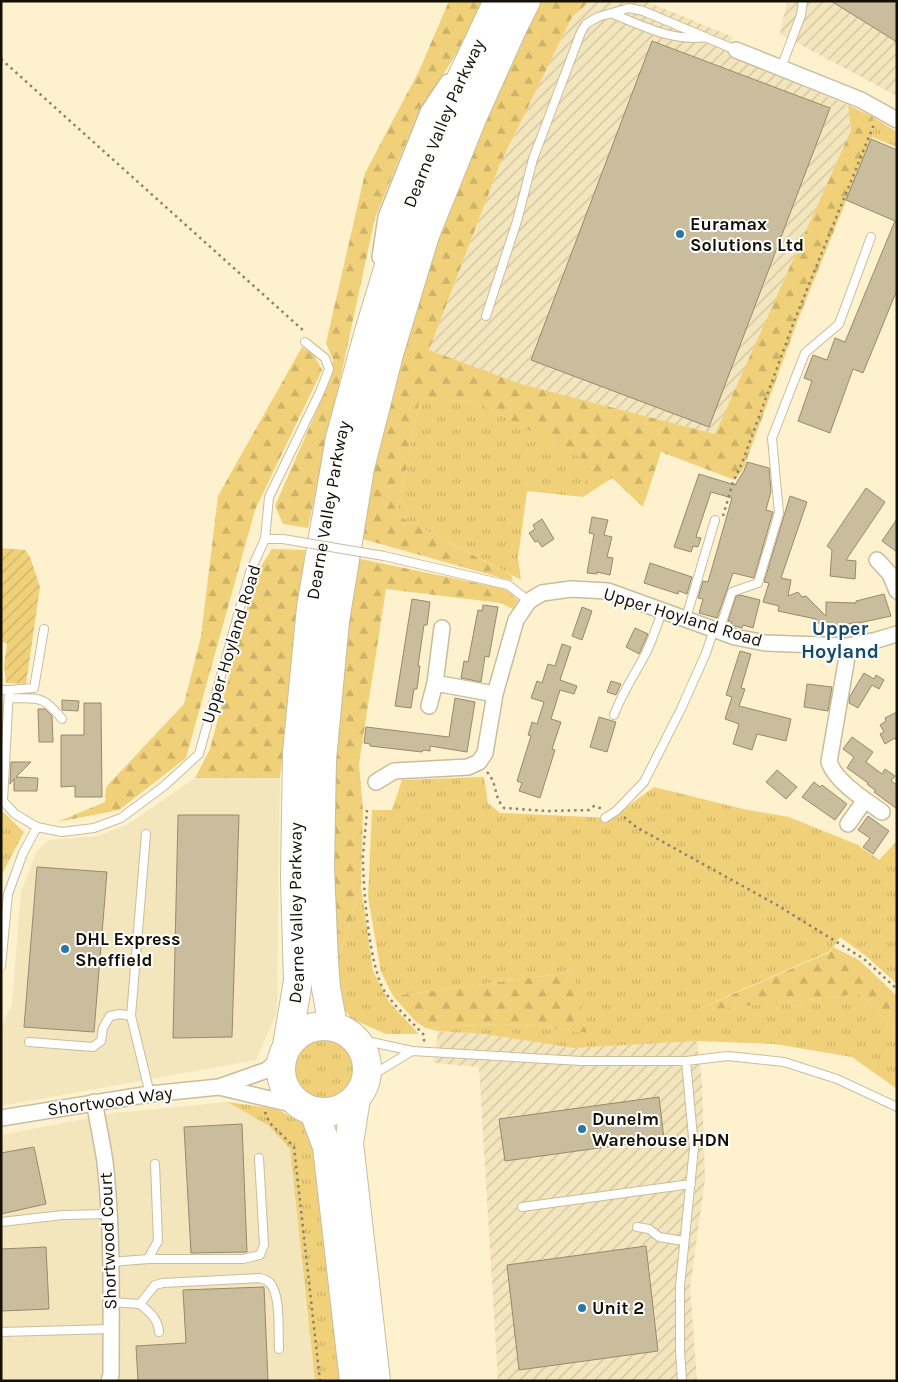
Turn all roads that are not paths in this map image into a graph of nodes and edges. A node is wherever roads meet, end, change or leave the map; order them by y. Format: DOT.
graph roads {
  1 [pos="498,1"];
  2 [pos="526,1"];
  3 [pos="803,1"];
  4 [pos="613,14"];
  5 [pos="706,37"];
  6 [pos="736,50"];
  7 [pos="781,68"];
  8 [pos="897,120"];
  9 [pos="871,237"];
  10 [pos="486,316"];
  11 [pos="305,342"];
  12 [pos="718,519"];
  13 [pos="265,539"];
  14 [pos="877,560"];
  15 [pos="897,591"];
  16 [pos="530,601"];
  17 [pos="663,610"];
  18 [pos="686,618"];
  19 [pos="442,628"];
  20 [pos="44,629"];
  21 [pos="717,630"];
  22 [pos="897,634"];
  23 [pos="847,646"];
  24 [pos="435,683"];
  25 [pos="6,693"];
  26 [pos="495,694"];
  27 [pos="429,706"];
  28 [pos="614,715"];
  29 [pos="62,719"];
  30 [pos="376,782"];
  31 [pos="865,800"];
  32 [pos="882,812"];
  33 [pos="605,818"];
  34 [pos="848,824"];
  35 [pos="37,827"];
  36 [pos="146,834"];
  37 [pos="1,966"];
  38 [pos="131,1016"];
  39 [pos="343,1032"];
  40 [pos="29,1042"];
  41 [pos="412,1051"];
  42 [pos="285,1052"];
  43 [pos="686,1061"];
  44 [pos="219,1087"];
  45 [pos="359,1093"];
  46 [pos="150,1094"];
  47 [pos="94,1102"];
  48 [pos="897,1108"];
  49 [pos="307,1109"];
  50 [pos="1,1118"];
  51 [pos="259,1158"];
  52 [pos="155,1164"];
  53 [pos="691,1184"];
  54 [pos="522,1207"];
  55 [pos="109,1214"];
  56 [pos="1,1222"];
  57 [pos="637,1227"];
  58 [pos="684,1241"];
  59 [pos="148,1259"];
  60 [pos="111,1262"];
  61 [pos="112,1302"];
  62 [pos="140,1304"];
  63 [pos="111,1329"];
  64 [pos="1,1332"];
  65 [pos="159,1332"];
  66 [pos="279,1349"];
  67 [pos="109,1381"];
  68 [pos="354,1381"];
  69 [pos="376,1381"];
  70 [pos="682,1381"];
  1 -- 42 [label="highway, Dearne Valley Parkway"];
  2 -- 39 [label="highway, Dearne Valley Parkway"];
  3 -- 7 [label="lane"];
  4 -- 5 [label="lane"];
  4 -- 5 [label="lane"];
  4 -- 10 [label="lane"];
  5 -- 6 [label="lane"];
  6 -- 7 [label="street"];
  7 -- 8 [label="street"];
  9 -- 21 [label="lane"];
  11 -- 13 [label="lane, Upper Hoyland Road"];
  12 -- 18 [label="lane"];
  13 -- 16 [label="lane, bridge"];
  13 -- 35 [label="lane, Upper Hoyland Road"];
  14 -- 15 [label="street"];
  16 -- 17 [label="street, Upper Hoyland Road"];
  16 -- 26 [label="street"];
  17 -- 18 [label="street, Upper Hoyland Road"];
  17 -- 28 [label="lane"];
  18 -- 21 [label="street, Upper Hoyland Road"];
  19 -- 24 [label="street"];
  20 -- 25 [label="lane"];
  21 -- 23 [label="street, Upper Hoyland Road"];
  21 -- 33 [label="lane"];
  22 -- 23 [label="street, Upper Hoyland Road"];
  23 -- 31 [label="street"];
  24 -- 26 [label="street"];
  24 -- 27 [label="street"];
  25 -- 29 [label="lane"];
  25 -- 35 [label="lane"];
  26 -- 30 [label="street"];
  31 -- 32 [label="street"];
  31 -- 34 [label="street"];
  35 -- 37 [label="lane"];
  36 -- 38 [label="lane"];
  38 -- 40 [label="lane"];
  38 -- 46 [label="lane"];
  39 -- 41 [label="lane"];
  39 -- 42 [label="highway"];
  39 -- 45 [label="highway"];
  41 -- 43 [label="lane"];
  41 -- 45 [label="lane"];
  42 -- 44 [label="street, Shortwood Way"];
  42 -- 49 [label="highway"];
  43 -- 48 [label="lane"];
  43 -- 53 [label="lane"];
  44 -- 46 [label="street, Shortwood Way"];
  44 -- 49 [label="street, Shortwood Way"];
  45 -- 49 [label="highway"];
  45 -- 69 [label="highway"];
  46 -- 47 [label="street, Shortwood Way"];
  47 -- 50 [label="street, Shortwood Way"];
  47 -- 55 [label="street, Shortwood Court"];
  49 -- 68 [label="highway"];
  51 -- 59 [label="lane"];
  52 -- 59 [label="lane"];
  53 -- 54 [label="lane"];
  53 -- 58 [label="lane"];
  55 -- 56 [label="lane"];
  55 -- 60 [label="street, Shortwood Court"];
  57 -- 58 [label="lane"];
  58 -- 70 [label="lane"];
  59 -- 60 [label="lane"];
  60 -- 61 [label="street, Shortwood Court"];
  61 -- 62 [label="lane"];
  61 -- 63 [label="street, Shortwood Court"];
  62 -- 65 [label="lane"];
  62 -- 66 [label="lane"];
  63 -- 64 [label="lane"];
  63 -- 67 [label="street, Shortwood Court"];
}
